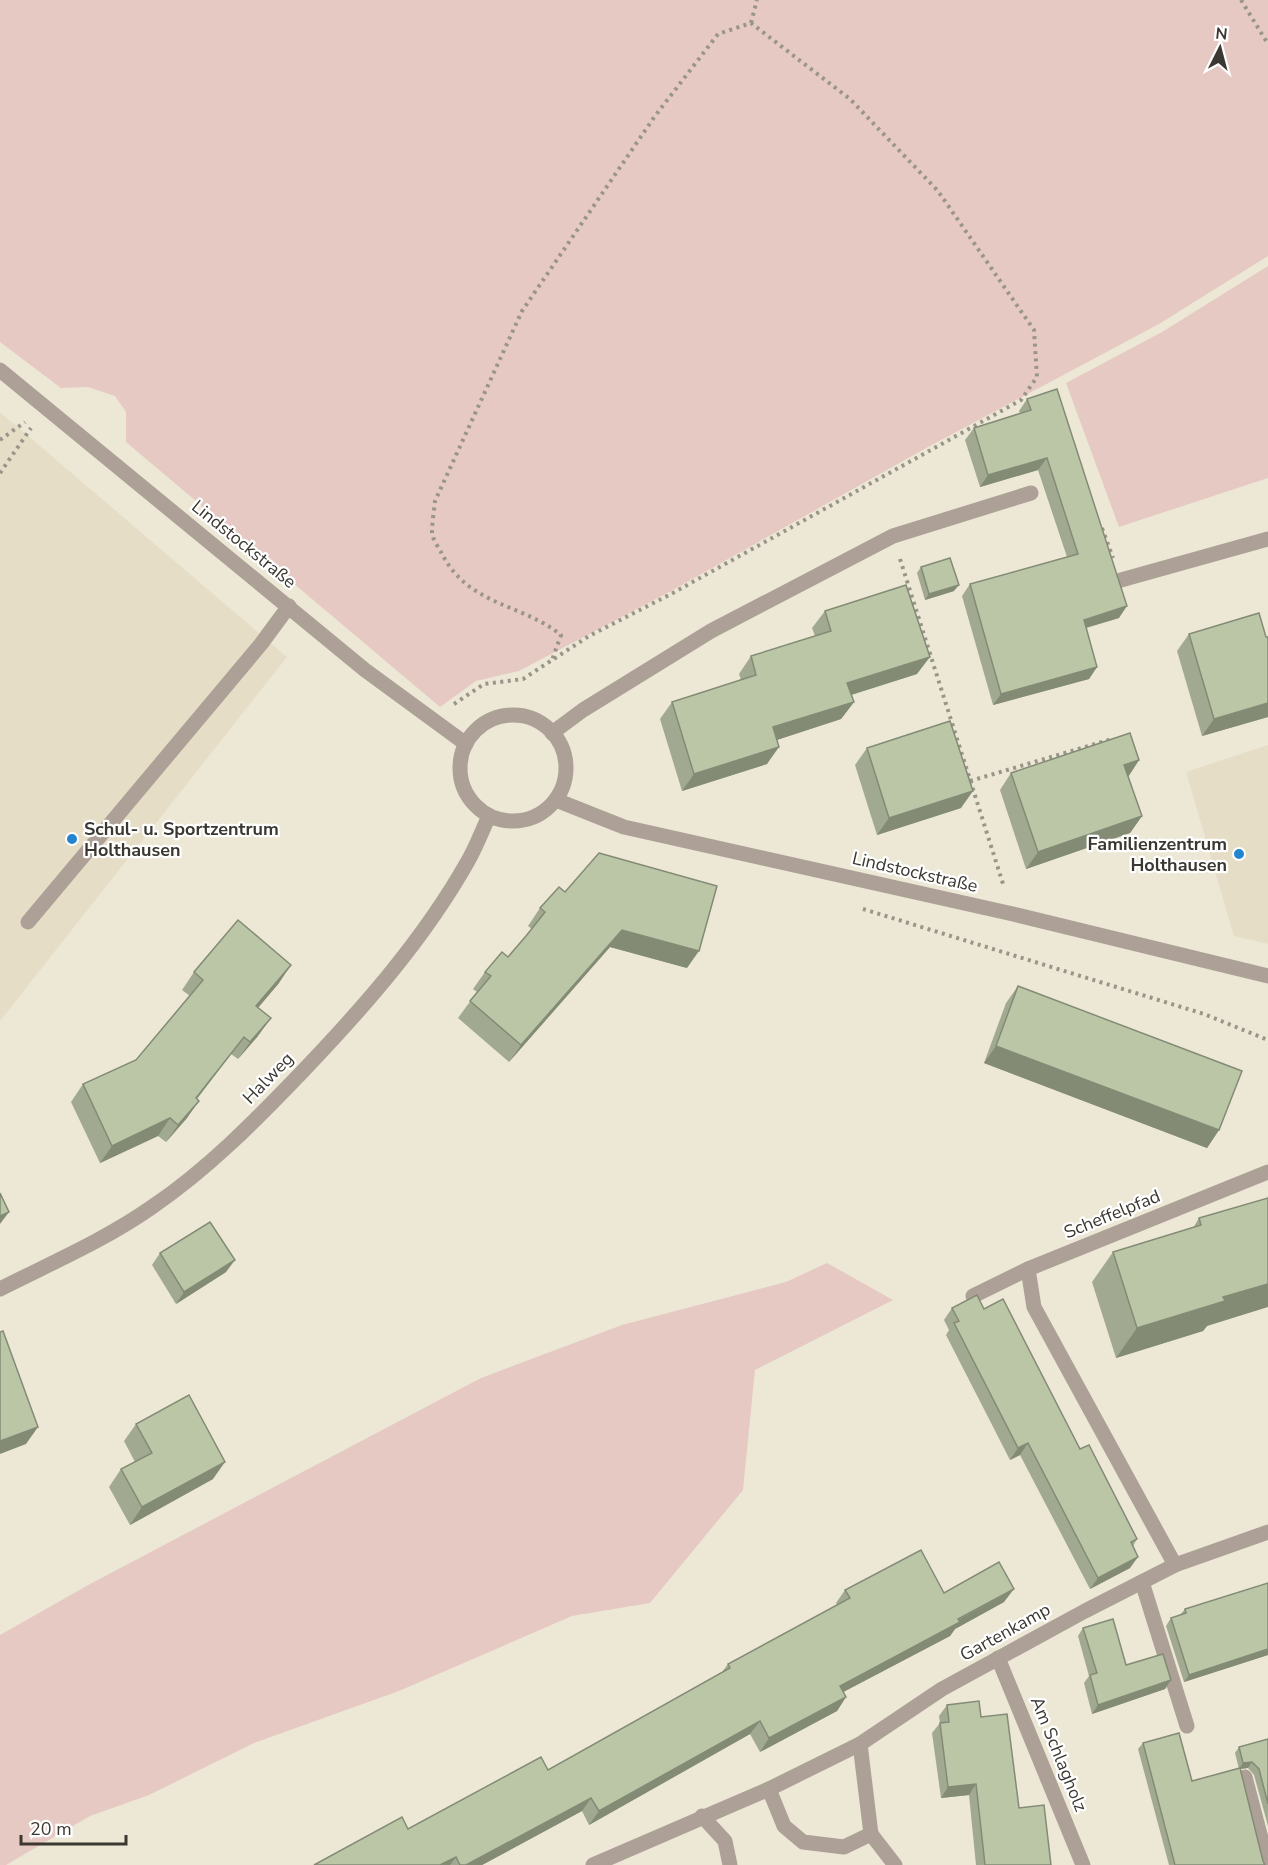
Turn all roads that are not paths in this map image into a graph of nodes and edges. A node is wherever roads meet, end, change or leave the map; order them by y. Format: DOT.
graph roads {
  1 [pos="0,370"];
  2 [pos="1031,493"];
  3 [pos="1268,539"];
  4 [pos="1121,580"];
  5 [pos="289,606"];
  6 [pos="552,733"];
  7 [pos="466,744"];
  8 [pos="556,800"];
  9 [pos="489,816"];
  10 [pos="28,922"];
  11 [pos="1268,976"];
  12 [pos="1268,1172"];
  13 [pos="1028,1269"];
  14 [pos="0,1289"];
  15 [pos="973,1296"];
  16 [pos="1268,1532"];
  17 [pos="1174,1565"];
  18 [pos="1142,1582"];
  19 [pos="998,1658"];
  20 [pos="1187,1726"];
  21 [pos="860,1744"];
  22 [pos="1245,1777"];
  23 [pos="769,1789"];
  24 [pos="702,1816"];
  25 [pos="871,1834"];
  26 [pos="592,1865"];
  27 [pos="730,1865"];
  28 [pos="895,1865"];
  29 [pos="1083,1865"];
  30 [pos="1268,1865"];
  1 -- 5 [label="street, Lindstockstraße"];
  2 -- 6 [label="street"];
  3 -- 4 [label="street"];
  5 -- 7 [label="street, Lindstockstraße"];
  5 -- 10 [label="street"];
  6 -- 7 [label="street"];
  6 -- 8 [label="street"];
  7 -- 9 [label="street"];
  8 -- 9 [label="street"];
  8 -- 11 [label="street, Lindstockstraße"];
  9 -- 14 [label="street, Halweg"];
  12 -- 13 [label="street, Scheffelpfad"];
  13 -- 15 [label="street, Scheffelpfad"];
  13 -- 17 [label="street"];
  16 -- 17 [label="street, Gartenkamp"];
  17 -- 18 [label="street, Gartenkamp"];
  18 -- 19 [label="street, Gartenkamp"];
  18 -- 20 [label="street"];
  19 -- 21 [label="street, Gartenkamp"];
  19 -- 29 [label="street, Am Schlagholz"];
  21 -- 23 [label="street, Gartenkamp"];
  21 -- 25 [label="street"];
  22 -- 30 [label="street"];
  23 -- 24 [label="street, Gartenkamp"];
  23 -- 25 [label="street"];
  24 -- 26 [label="street, Gartenkamp"];
  24 -- 27 [label="street"];
  25 -- 28 [label="street"];
}
